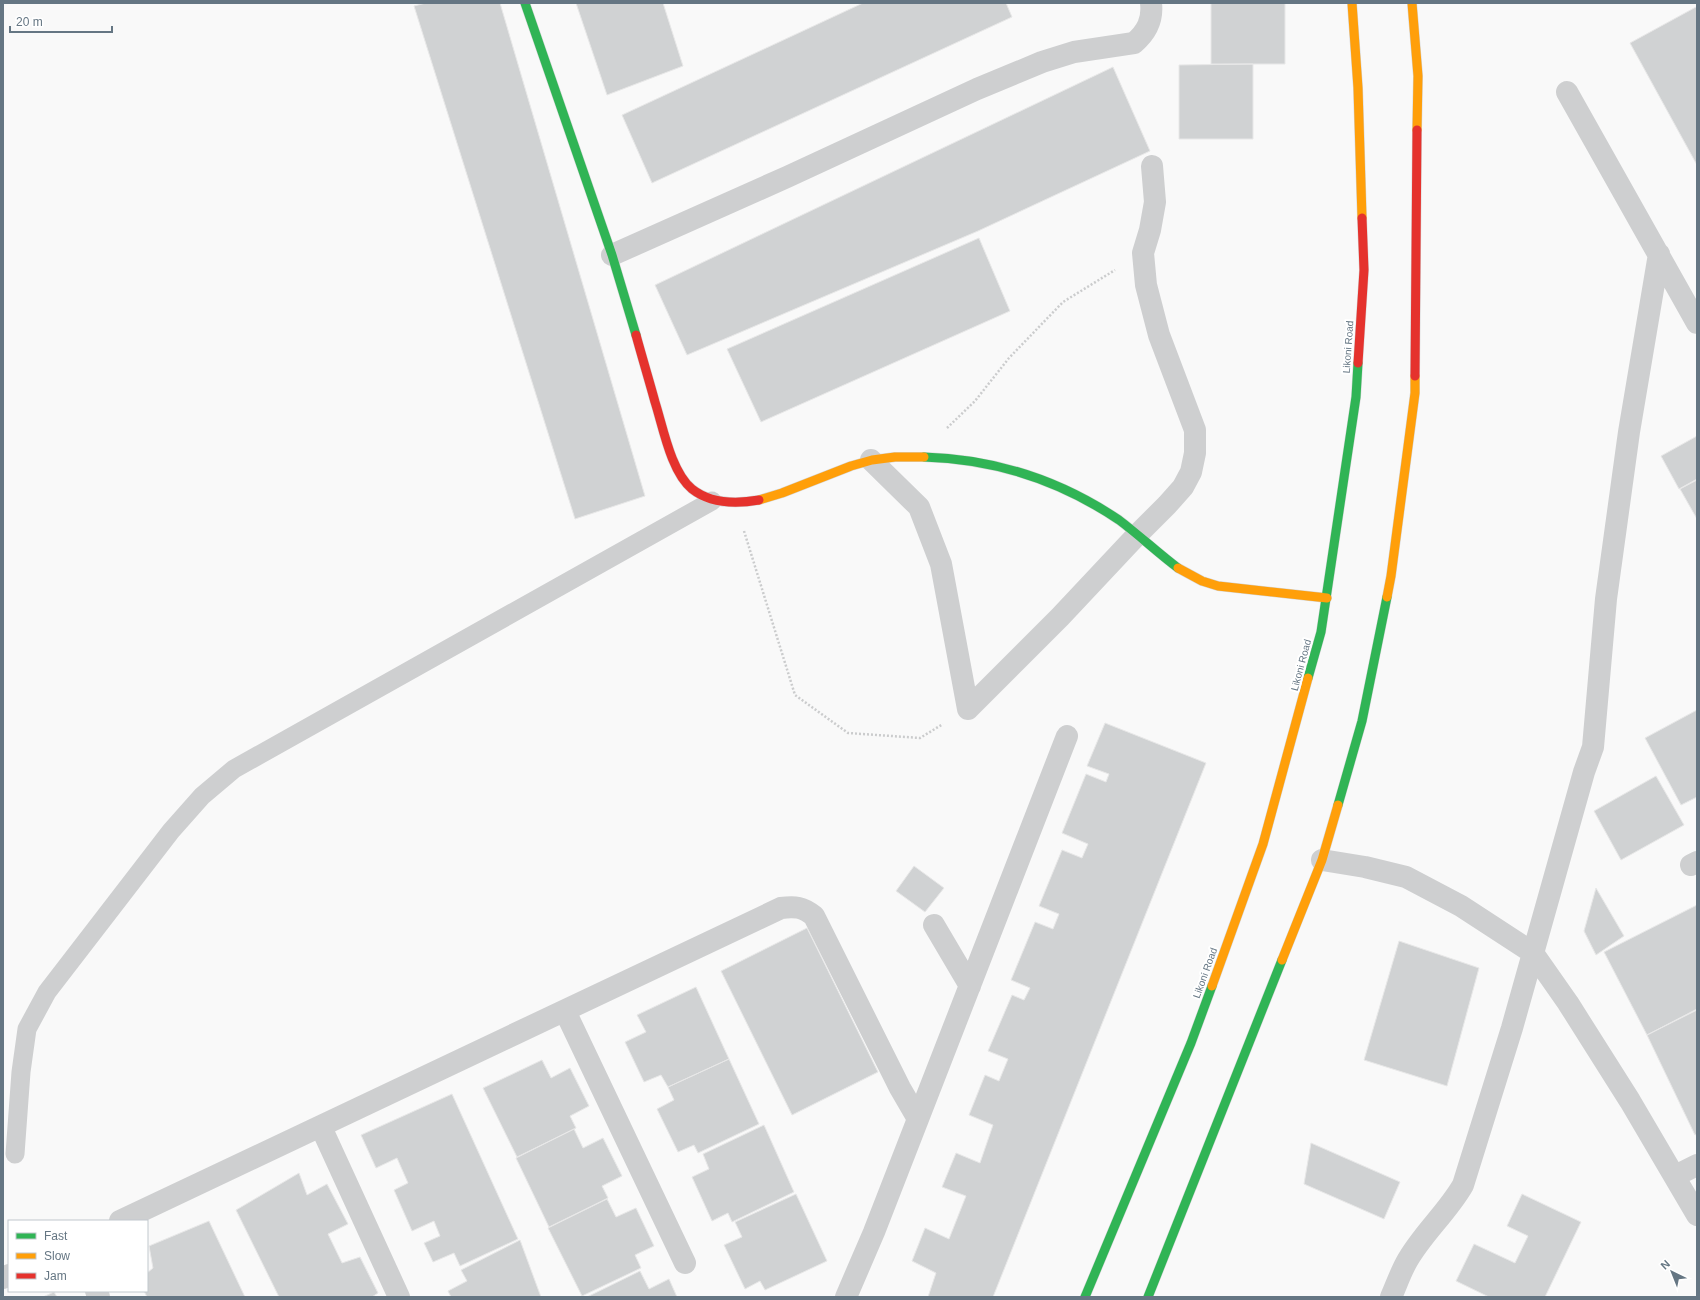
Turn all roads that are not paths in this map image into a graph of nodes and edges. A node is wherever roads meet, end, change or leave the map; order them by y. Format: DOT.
graph roads {
  1 [pos="525,3"];
  2 [pos="1151,3"];
  3 [pos="1352,3"];
  4 [pos="1412,3"];
  5 [pos="1567,92"];
  6 [pos="1152,166"];
  7 [pos="1660,254"];
  8 [pos="612,255"];
  9 [pos="1697,323"];
  10 [pos="871,460"];
  11 [pos="712,501"];
  12 [pos="1137,535"];
  13 [pos="1327,598"];
  14 [pos="1067,736"];
  15 [pos="1322,860"];
  16 [pos="934,925"];
  17 [pos="1533,953"];
  18 [pos="970,986"];
  19 [pos="564,1011"];
  20 [pos="918,1119"];
  21 [pos="320,1127"];
  22 [pos="15,1154"];
  23 [pos="1697,1165"];
  24 [pos="1675,1176"];
  25 [pos="1697,1215"];
  26 [pos="122,1220"];
  27 [pos="684,1263"];
  28 [pos="399,1297"];
  29 [pos="846,1297"];
  30 [pos="1085,1297"];
  31 [pos="1148,1297"];
  32 [pos="1391,1297"];
  1 -- 8 [label="main road"];
  2 -- 8 [label="street"];
  3 -- 13 [label="main road, Likoni Road"];
  4 -- 15 [label="main road"];
  5 -- 7 [label="street"];
  6 -- 12 [label="street"];
  7 -- 9 [label="street"];
  7 -- 17 [label="street"];
  8 -- 11 [label="main road"];
  10 -- 11 [label="main road"];
  10 -- 12 [label="main road"];
  10 -- 12 [label="street"];
  11 -- 22 [label="lane"];
  12 -- 13 [label="main road"];
  13 -- 30 [label="main road, Likoni Road"];
  14 -- 18 [label="street"];
  15 -- 17 [label="street"];
  15 -- 31 [label="main road"];
  16 -- 18 [label="street"];
  17 -- 24 [label="street"];
  17 -- 32 [label="street"];
  18 -- 20 [label="street"];
  19 -- 20 [label="street"];
  19 -- 21 [label="street"];
  19 -- 27 [label="street"];
  20 -- 29 [label="street"];
  21 -- 26 [label="street"];
  21 -- 28 [label="street"];
  23 -- 24 [label="street"];
  24 -- 25 [label="street"];
}
